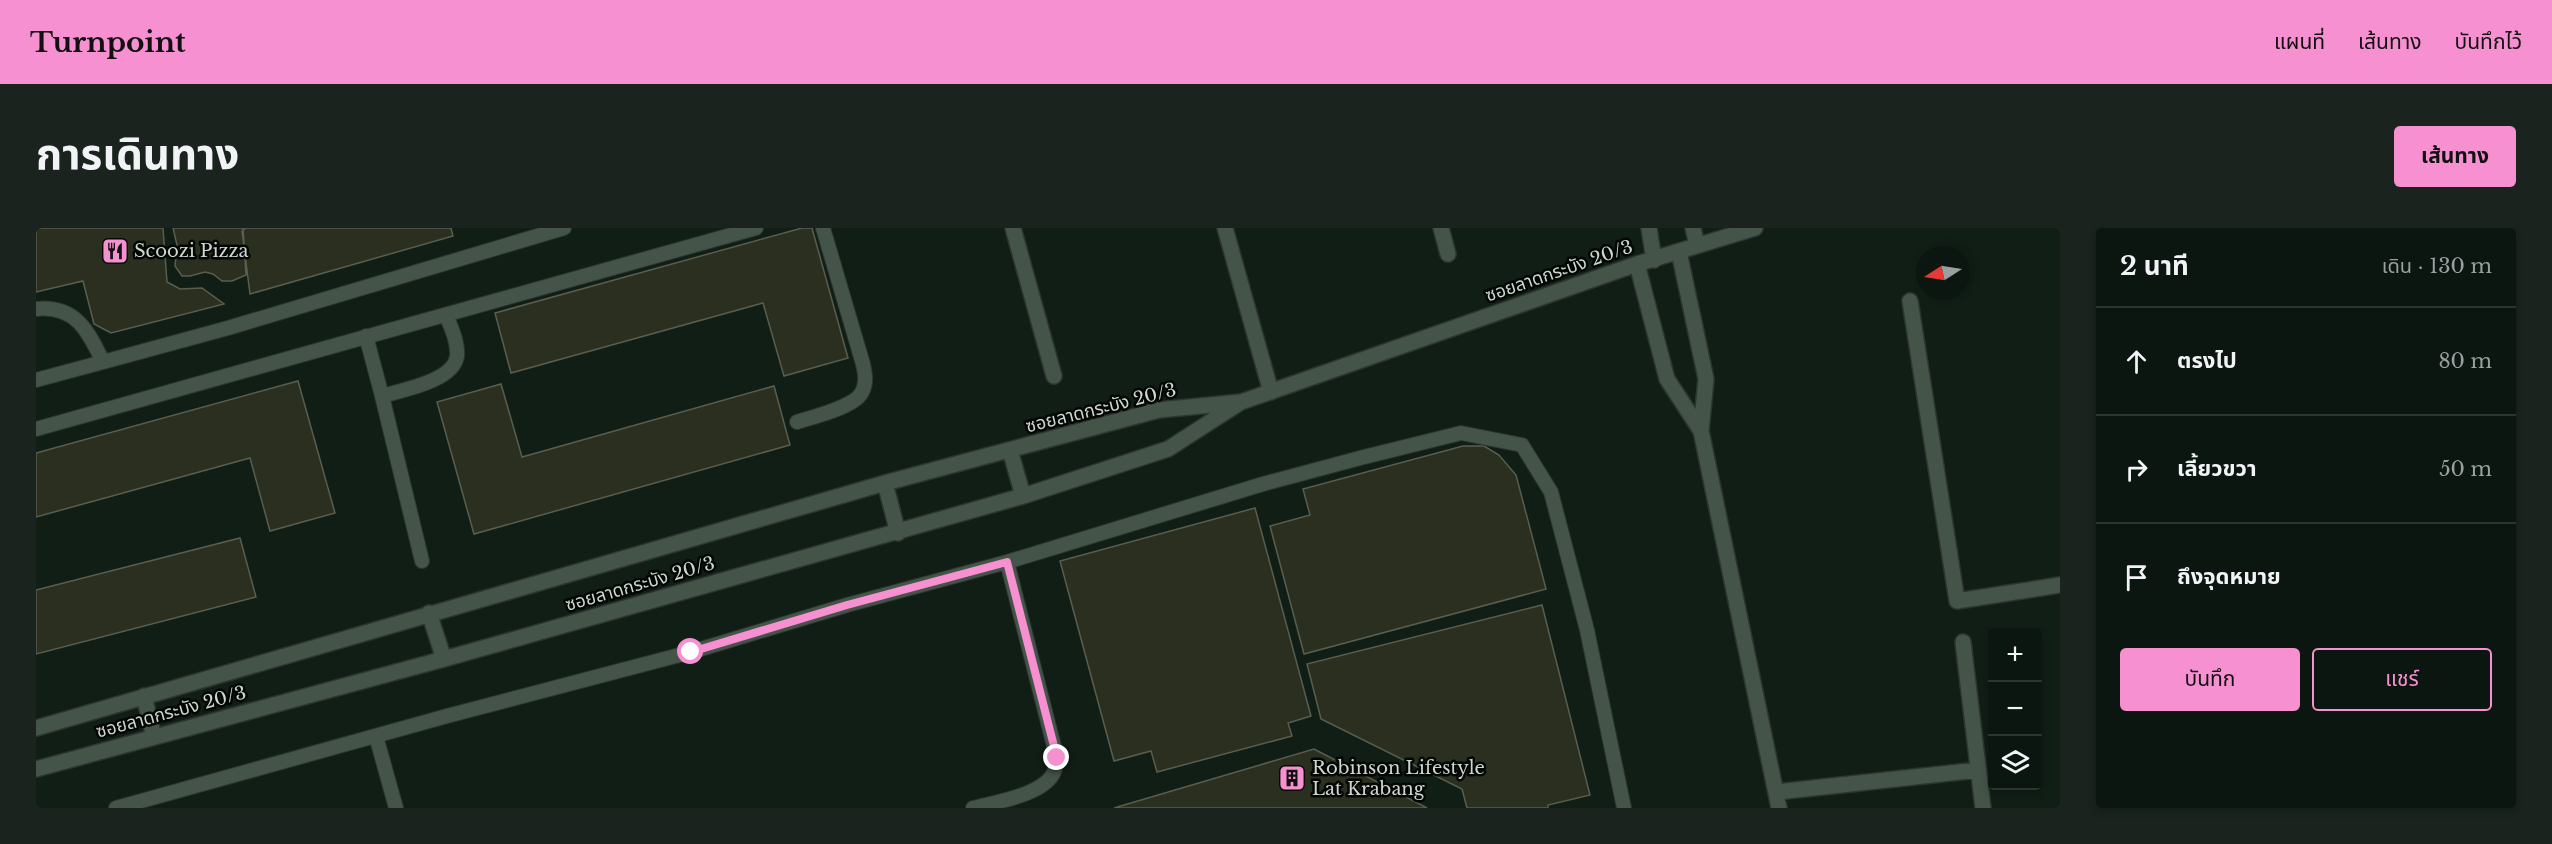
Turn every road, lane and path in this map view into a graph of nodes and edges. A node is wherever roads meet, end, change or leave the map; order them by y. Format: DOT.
graph roads {
  1 [pos="564,228"];
  2 [pos="756,228"];
  3 [pos="823,228"];
  4 [pos="1013,228"];
  5 [pos="1225,228"];
  6 [pos="1441,228"];
  7 [pos="1649,228"];
  8 [pos="1693,228"];
  9 [pos="1755,228"];
  10 [pos="1697,245"];
  11 [pos="1679,252"];
  12 [pos="1448,254"];
  13 [pos="1654,260"];
  14 [pos="1637,264"];
  15 [pos="1910,301"];
  16 [pos="36,309"];
  17 [pos="446,315"];
  18 [pos="366,336"];
  19 [pos="103,362"];
  20 [pos="1054,376"];
  21 [pos="36,380"];
  22 [pos="1271,392"];
  23 [pos="382,396"];
  24 [pos="1241,402"];
  25 [pos="797,422"];
  26 [pos="36,429"];
  27 [pos="1701,431"];
  28 [pos="1010,450"];
  29 [pos="885,483"];
  30 [pos="1023,496"];
  31 [pos="898,533"];
  32 [pos="422,561"];
  33 [pos="1007,562"];
  34 [pos="2060,585"];
  35 [pos="429,613"];
  36 [pos="1963,642"];
  37 [pos="444,659"];
  38 [pos="144,696"];
  39 [pos="36,728"];
  40 [pos="376,736"];
  41 [pos="154,737"];
  42 [pos="36,769"];
  43 [pos="1978,770"];
  44 [pos="1777,792"];
  45 [pos="117,808"];
  46 [pos="396,808"];
  47 [pos="973,808"];
  48 [pos="1624,808"];
  49 [pos="1779,808"];
  50 [pos="1983,808"];
  1 -- 19 [label="lane"];
  2 -- 17 [label="lane"];
  3 -- 25 [label="lane"];
  4 -- 20 [label="street"];
  5 -- 22 [label="street"];
  6 -- 12 [label="street"];
  7 -- 13 [label="street"];
  8 -- 10 [label="street"];
  9 -- 10 [label="street, ซอยลาดกระบัง 20/3"];
  10 -- 11 [label="street, ซอยลาดกระบัง 20/3"];
  11 -- 13 [label="street, ซอยลาดกระบัง 20/3"];
  11 -- 27 [label="street"];
  13 -- 14 [label="street, ซอยลาดกระบัง 20/3"];
  14 -- 22 [label="street, ซอยลาดกระบัง 20/3"];
  14 -- 27 [label="street"];
  15 -- 34 [label="street"];
  16 -- 19 [label="lane"];
  17 -- 18 [label="lane"];
  17 -- 23 [label="lane"];
  18 -- 23 [label="lane"];
  18 -- 26 [label="lane"];
  19 -- 21 [label="lane"];
  22 -- 24 [label="street, ซอยลาดกระบัง 20/3"];
  23 -- 32 [label="lane"];
  24 -- 28 [label="street, ซอยลาดกระบัง 20/3"];
  24 -- 30 [label="street, ซอยลาดกระบัง 20/3"];
  27 -- 44 [label="street"];
  28 -- 29 [label="street, ซอยลาดกระบัง 20/3"];
  28 -- 30 [label="street"];
  29 -- 31 [label="street"];
  29 -- 35 [label="street, ซอยลาดกระบัง 20/3"];
  30 -- 31 [label="street, ซอยลาดกระบัง 20/3"];
  31 -- 37 [label="street, ซอยลาดกระบัง 20/3"];
  33 -- 40 [label="lane"];
  33 -- 47 [label="lane"];
  33 -- 48 [label="lane"];
  35 -- 37 [label="street"];
  35 -- 38 [label="street, ซอยลาดกระบัง 20/3"];
  36 -- 43 [label="street"];
  37 -- 41 [label="street, ซอยลาดกระบัง 20/3"];
  38 -- 39 [label="street, ซอยลาดกระบัง 20/3"];
  38 -- 41 [label="street"];
  40 -- 45 [label="lane"];
  40 -- 46 [label="lane"];
  41 -- 42 [label="street, ซอยลาดกระบัง 20/3"];
  43 -- 44 [label="street"];
  43 -- 50 [label="street"];
  44 -- 49 [label="street"];
}
